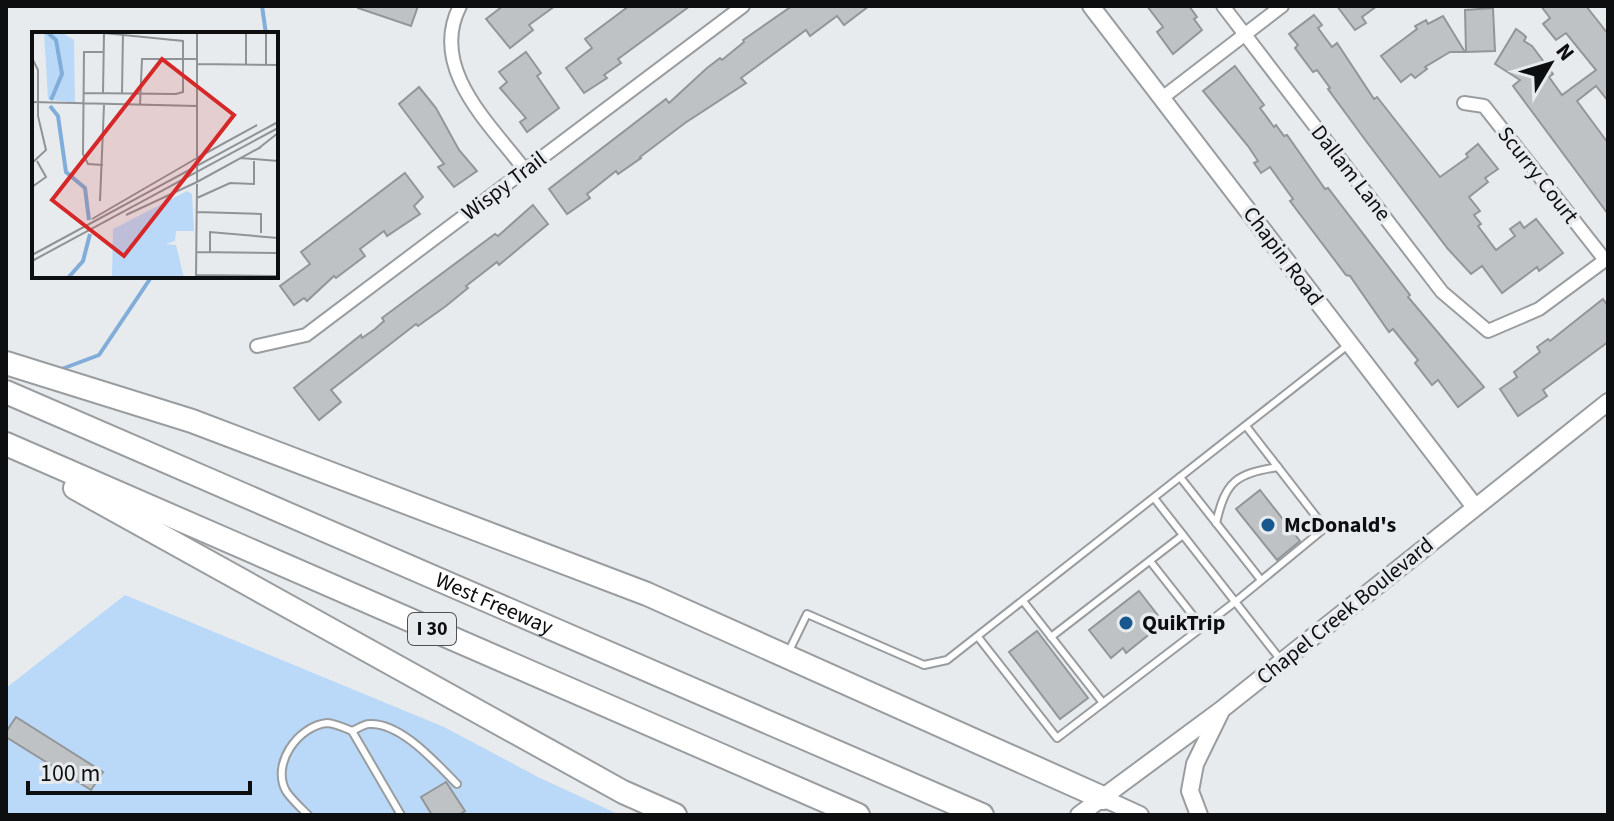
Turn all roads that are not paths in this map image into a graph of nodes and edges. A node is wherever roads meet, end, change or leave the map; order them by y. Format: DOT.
graph roads {
  1 [pos="460,6"];
  2 [pos="743,6"];
  3 [pos="1091,6"];
  4 [pos="1223,6"];
  5 [pos="1282,6"];
  6 [pos="1245,35"];
  7 [pos="1162,98"];
  8 [pos="1464,103"];
  9 [pos="525,170"];
  10 [pos="1607,259"];
  11 [pos="1350,344"];
  12 [pos="257,346"];
  13 [pos="6,363"];
  14 [pos="6,392"];
  15 [pos="1608,402"];
  16 [pos="1246,426"];
  17 [pos="6,444"];
  18 [pos="6,452"];
  19 [pos="1278,467"];
  20 [pos="1180,477"];
  21 [pos="1154,498"];
  22 [pos="1475,507"];
  23 [pos="1216,523"];
  24 [pos="1183,535"];
  25 [pos="1150,561"];
  26 [pos="1261,580"];
  27 [pos="1023,601"];
  28 [pos="1235,602"];
  29 [pos="1202,627"];
  30 [pos="978,637"];
  31 [pos="1051,637"];
  32 [pos="786,656"];
  33 [pos="1282,662"];
  34 [pos="1103,703"];
  35 [pos="1221,710"];
  36 [pos="352,731"];
  37 [pos="457,784"];
  38 [pos="1103,798"];
  39 [pos="308,815"];
  40 [pos="401,815"];
  41 [pos="675,815"];
  42 [pos="858,815"];
  43 [pos="982,815"];
  44 [pos="1079,815"];
  45 [pos="1140,815"];
  46 [pos="1199,815"];
  1 -- 9 [label="street"];
  2 -- 9 [label="street, Wispy Trail"];
  3 -- 7 [label="main road, Chapin Road"];
  4 -- 6 [label="street, Dallam Lane"];
  5 -- 6 [label="street"];
  6 -- 7 [label="street"];
  6 -- 10 [label="street, Dallam Lane"];
  7 -- 11 [label="main road, Chapin Road"];
  8 -- 10 [label="street, Scurry Court"];
  9 -- 12 [label="street, Wispy Trail"];
  11 -- 16 [label="lane"];
  11 -- 22 [label="main road, Chapin Road"];
  13 -- 32 [label="highway"];
  14 -- 43 [label="highway, West Freeway / I 30"];
  15 -- 22 [label="main road, Chapel Creek Boulevard"];
  16 -- 19 [label="lane"];
  16 -- 20 [label="lane"];
  17 -- 42 [label="highway, I 30"];
  18 -- 41 [label="highway"];
  19 -- 23 [label="lane"];
  19 -- 26 [label="lane"];
  20 -- 21 [label="lane"];
  20 -- 23 [label="lane"];
  21 -- 24 [label="lane"];
  21 -- 27 [label="lane"];
  22 -- 33 [label="main road, Chapel Creek Boulevard"];
  23 -- 26 [label="lane"];
  24 -- 25 [label="lane"];
  24 -- 28 [label="lane"];
  25 -- 29 [label="lane"];
  25 -- 31 [label="lane"];
  26 -- 28 [label="lane"];
  27 -- 30 [label="lane"];
  27 -- 31 [label="lane"];
  28 -- 29 [label="lane"];
  28 -- 33 [label="lane"];
  29 -- 34 [label="lane"];
  30 -- 32 [label="lane"];
  30 -- 34 [label="lane"];
  31 -- 34 [label="lane"];
  32 -- 38 [label="highway"];
  33 -- 35 [label="main road, Chapel Creek Boulevard"];
  35 -- 38 [label="main road, Chapel Creek Boulevard"];
  35 -- 46 [label="main road"];
  36 -- 37 [label="lane"];
  36 -- 39 [label="lane"];
  36 -- 40 [label="lane"];
  38 -- 44 [label="main road, Chapel Creek Boulevard"];
  38 -- 45 [label="main road"];
}
